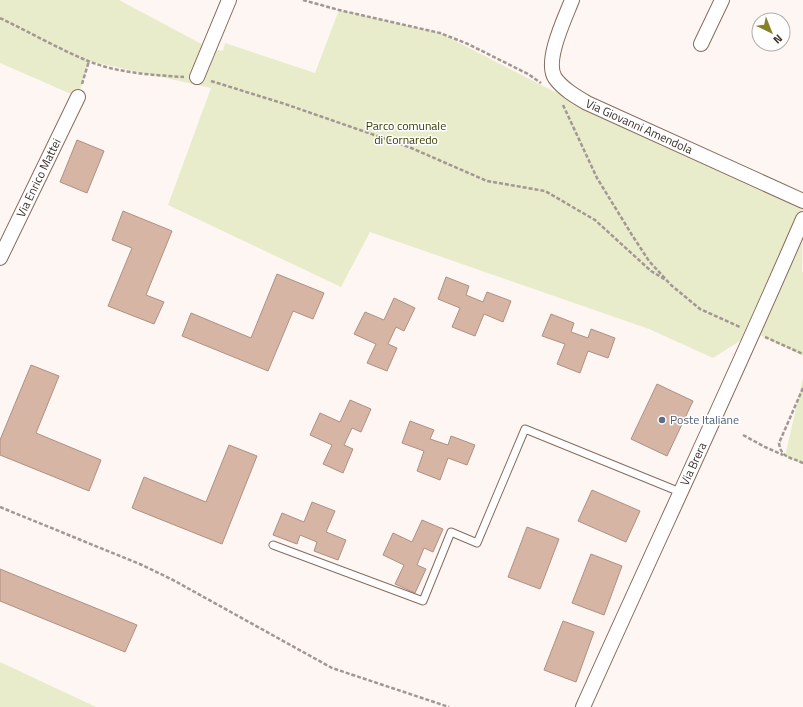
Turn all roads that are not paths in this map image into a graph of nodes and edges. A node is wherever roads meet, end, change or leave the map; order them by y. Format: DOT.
graph roads {
  1 [pos="229,0"];
  2 [pos="572,0"];
  3 [pos="722,0"];
  4 [pos="701,44"];
  5 [pos="197,77"];
  6 [pos="78,97"];
  7 [pos="803,201"];
  8 [pos="803,219"];
  9 [pos="0,258"];
  10 [pos="680,492"];
  11 [pos="273,545"];
  12 [pos="583,707"];
  1 -- 5 [label="street"];
  2 -- 7 [label="street, Via Giovanni Amendola"];
  3 -- 4 [label="street"];
  6 -- 9 [label="street, Via Enrico Mattei"];
  8 -- 10 [label="street, Via Brera"];
  10 -- 11 [label="lane"];
  10 -- 12 [label="street, Via Brera"];
}
